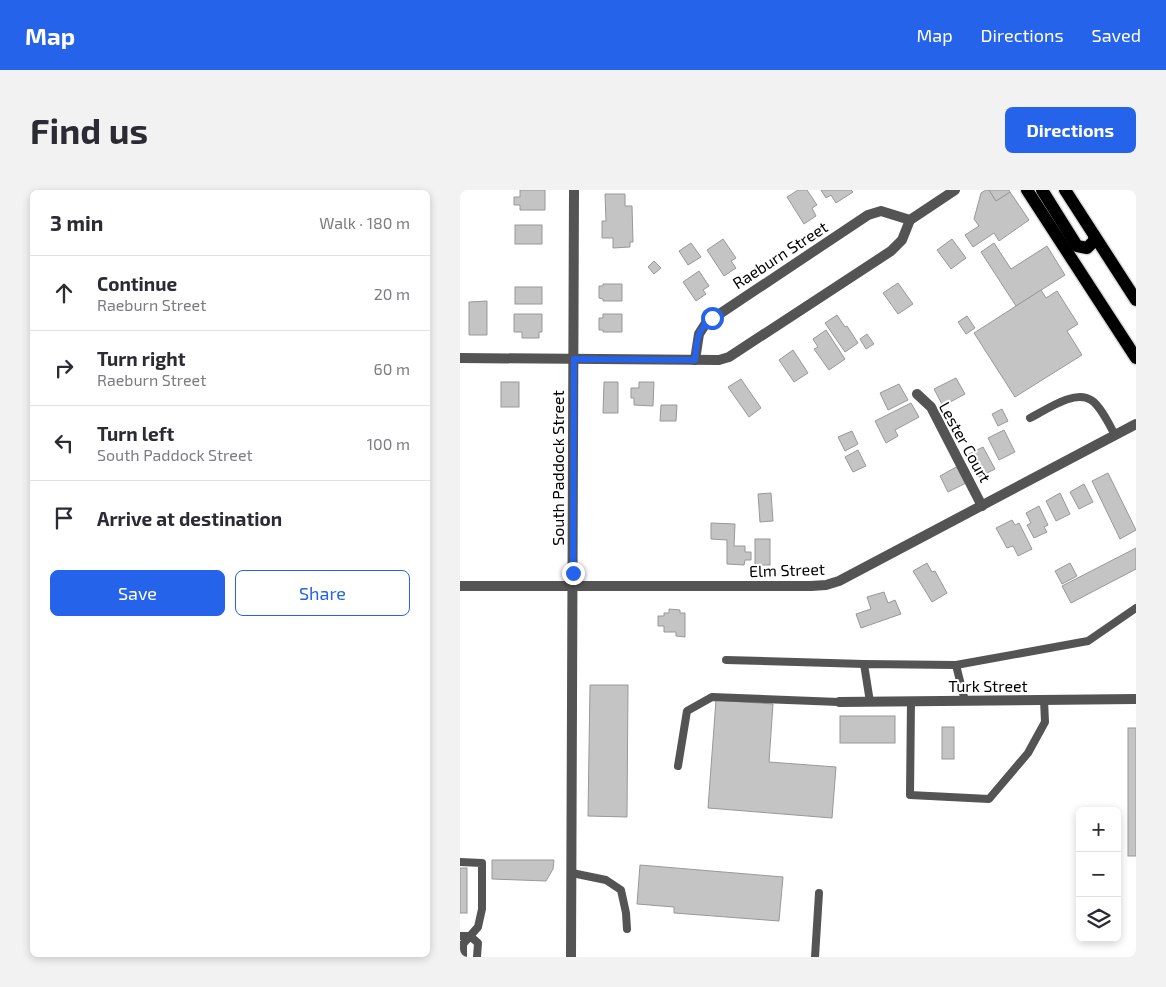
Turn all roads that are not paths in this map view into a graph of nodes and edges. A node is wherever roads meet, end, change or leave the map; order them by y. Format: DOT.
graph roads {
  1 [pos="574,190"];
  2 [pos="955,190"];
  3 [pos="1027,190"];
  4 [pos="1042,190"];
  5 [pos="1065,190"];
  6 [pos="910,220"];
  7 [pos="1095,237"];
  8 [pos="1136,300"];
  9 [pos="460,358"];
  10 [pos="1136,358"];
  11 [pos="574,359"];
  12 [pos="695,360"];
  13 [pos="917,394"];
  14 [pos="1030,418"];
  15 [pos="1136,424"];
  16 [pos="1116,435"];
  17 [pos="982,506"];
  18 [pos="460,586"];
  19 [pos="573,586"];
  20 [pos="1136,608"];
  21 [pos="726,660"];
  22 [pos="864,664"];
  23 [pos="956,665"];
  24 [pos="1136,699"];
  25 [pos="1044,700"];
  26 [pos="911,701"];
  27 [pos="965,701"];
  28 [pos="840,702"];
  29 [pos="870,702"];
  30 [pos="678,766"];
  31 [pos="460,862"];
  32 [pos="572,873"];
  33 [pos="819,893"];
  34 [pos="627,929"];
  35 [pos="460,936"];
  36 [pos="470,936"];
  37 [pos="463,957"];
  38 [pos="477,957"];
  39 [pos="572,957"];
  40 [pos="815,957"];
  1 -- 11 [label="street, South Paddock Street"];
  2 -- 6 [label="street"];
  3 -- 10 [label="main road"];
  4 -- 7 [label="main road"];
  5 -- 7 [label="main road"];
  6 -- 12 [label="street"];
  6 -- 12 [label="street, Raeburn Street"];
  7 -- 8 [label="main road"];
  9 -- 11 [label="street"];
  11 -- 12 [label="street"];
  11 -- 19 [label="street, South Paddock Street"];
  13 -- 17 [label="street, Lester Court"];
  14 -- 16 [label="lane"];
  15 -- 16 [label="street, Elm Street"];
  16 -- 17 [label="street, Elm Street"];
  17 -- 19 [label="street, Elm Street"];
  18 -- 19 [label="street, Elm Street"];
  19 -- 32 [label="street, South Paddock Street"];
  20 -- 23 [label="lane"];
  21 -- 22 [label="lane"];
  22 -- 23 [label="lane"];
  22 -- 29 [label="lane"];
  23 -- 27 [label="lane"];
  24 -- 25 [label="street, Turk Street"];
  25 -- 26 [label="lane"];
  25 -- 27 [label="street, Turk Street"];
  26 -- 27 [label="street, Turk Street"];
  26 -- 29 [label="street, Turk Street"];
  28 -- 29 [label="street, Turk Street"];
  28 -- 30 [label="lane"];
  31 -- 36 [label="lane"];
  32 -- 34 [label="lane"];
  32 -- 39 [label="street, South Paddock Street"];
  33 -- 40 [label="lane"];
  35 -- 36 [label="lane"];
  36 -- 37 [label="lane"];
  36 -- 38 [label="lane"];
}
